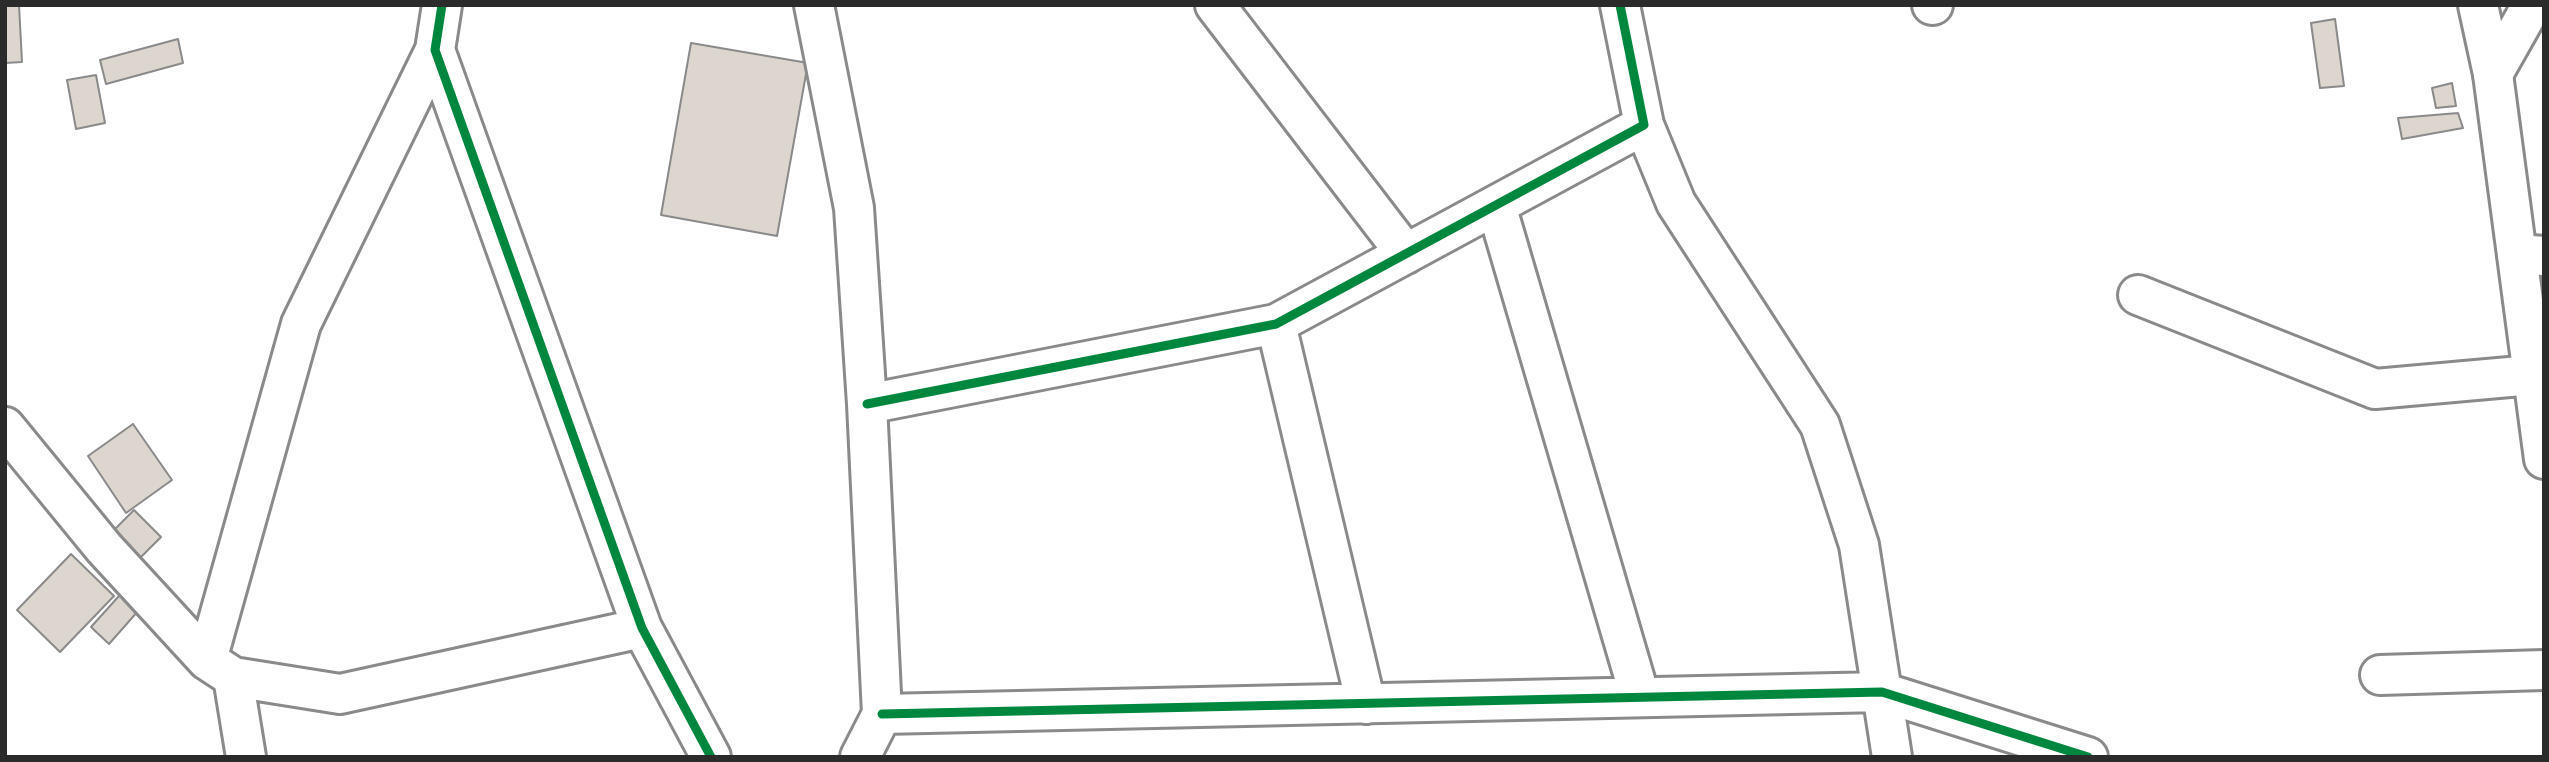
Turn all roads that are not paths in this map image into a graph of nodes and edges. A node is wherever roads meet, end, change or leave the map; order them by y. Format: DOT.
graph roads {
  1 [pos="442,5"];
  2 [pos="814,5"];
  3 [pos="1215,5"];
  4 [pos="1620,5"];
  5 [pos="2478,5"];
  6 [pos="2532,5"];
  7 [pos="435,50"];
  8 [pos="2493,74"];
  9 [pos="1644,125"];
  10 [pos="1496,205"];
  11 [pos="1406,254"];
  12 [pos="2530,255"];
  13 [pos="2138,295"];
  14 [pos="1276,324"];
  15 [pos="2532,375"];
  16 [pos="867,404"];
  17 [pos="5,427"];
  18 [pos="2544,459"];
  19 [pos="642,628"];
  20 [pos="220,669"];
  21 [pos="2544,670"];
  22 [pos="2380,675"];
  23 [pos="1882,692"];
  24 [pos="1640,697"];
  25 [pos="1366,704"];
  26 [pos="882,714"];
  27 [pos="246,757"];
  28 [pos="712,757"];
  29 [pos="860,757"];
  30 [pos="1892,757"];
  31 [pos="2088,757"];
  1 -- 7 [label="street"];
  2 -- 16 [label="street"];
  3 -- 11 [label="street"];
  4 -- 9 [label="street"];
  5 -- 8 [label="street"];
  6 -- 8 [label="street"];
  7 -- 19 [label="street"];
  7 -- 20 [label="street"];
  8 -- 12 [label="street"];
  9 -- 10 [label="street"];
  9 -- 23 [label="street"];
  10 -- 11 [label="street"];
  10 -- 24 [label="street"];
  11 -- 14 [label="street"];
  12 -- 15 [label="street"];
  13 -- 15 [label="street"];
  14 -- 16 [label="street"];
  14 -- 25 [label="street"];
  15 -- 18 [label="street"];
  16 -- 26 [label="street"];
  17 -- 20 [label="street"];
  19 -- 20 [label="street"];
  19 -- 28 [label="street"];
  20 -- 27 [label="street"];
  21 -- 22 [label="street"];
  23 -- 24 [label="street"];
  23 -- 30 [label="street"];
  23 -- 31 [label="street"];
  24 -- 25 [label="street"];
  25 -- 26 [label="street"];
  26 -- 29 [label="street"];
}
